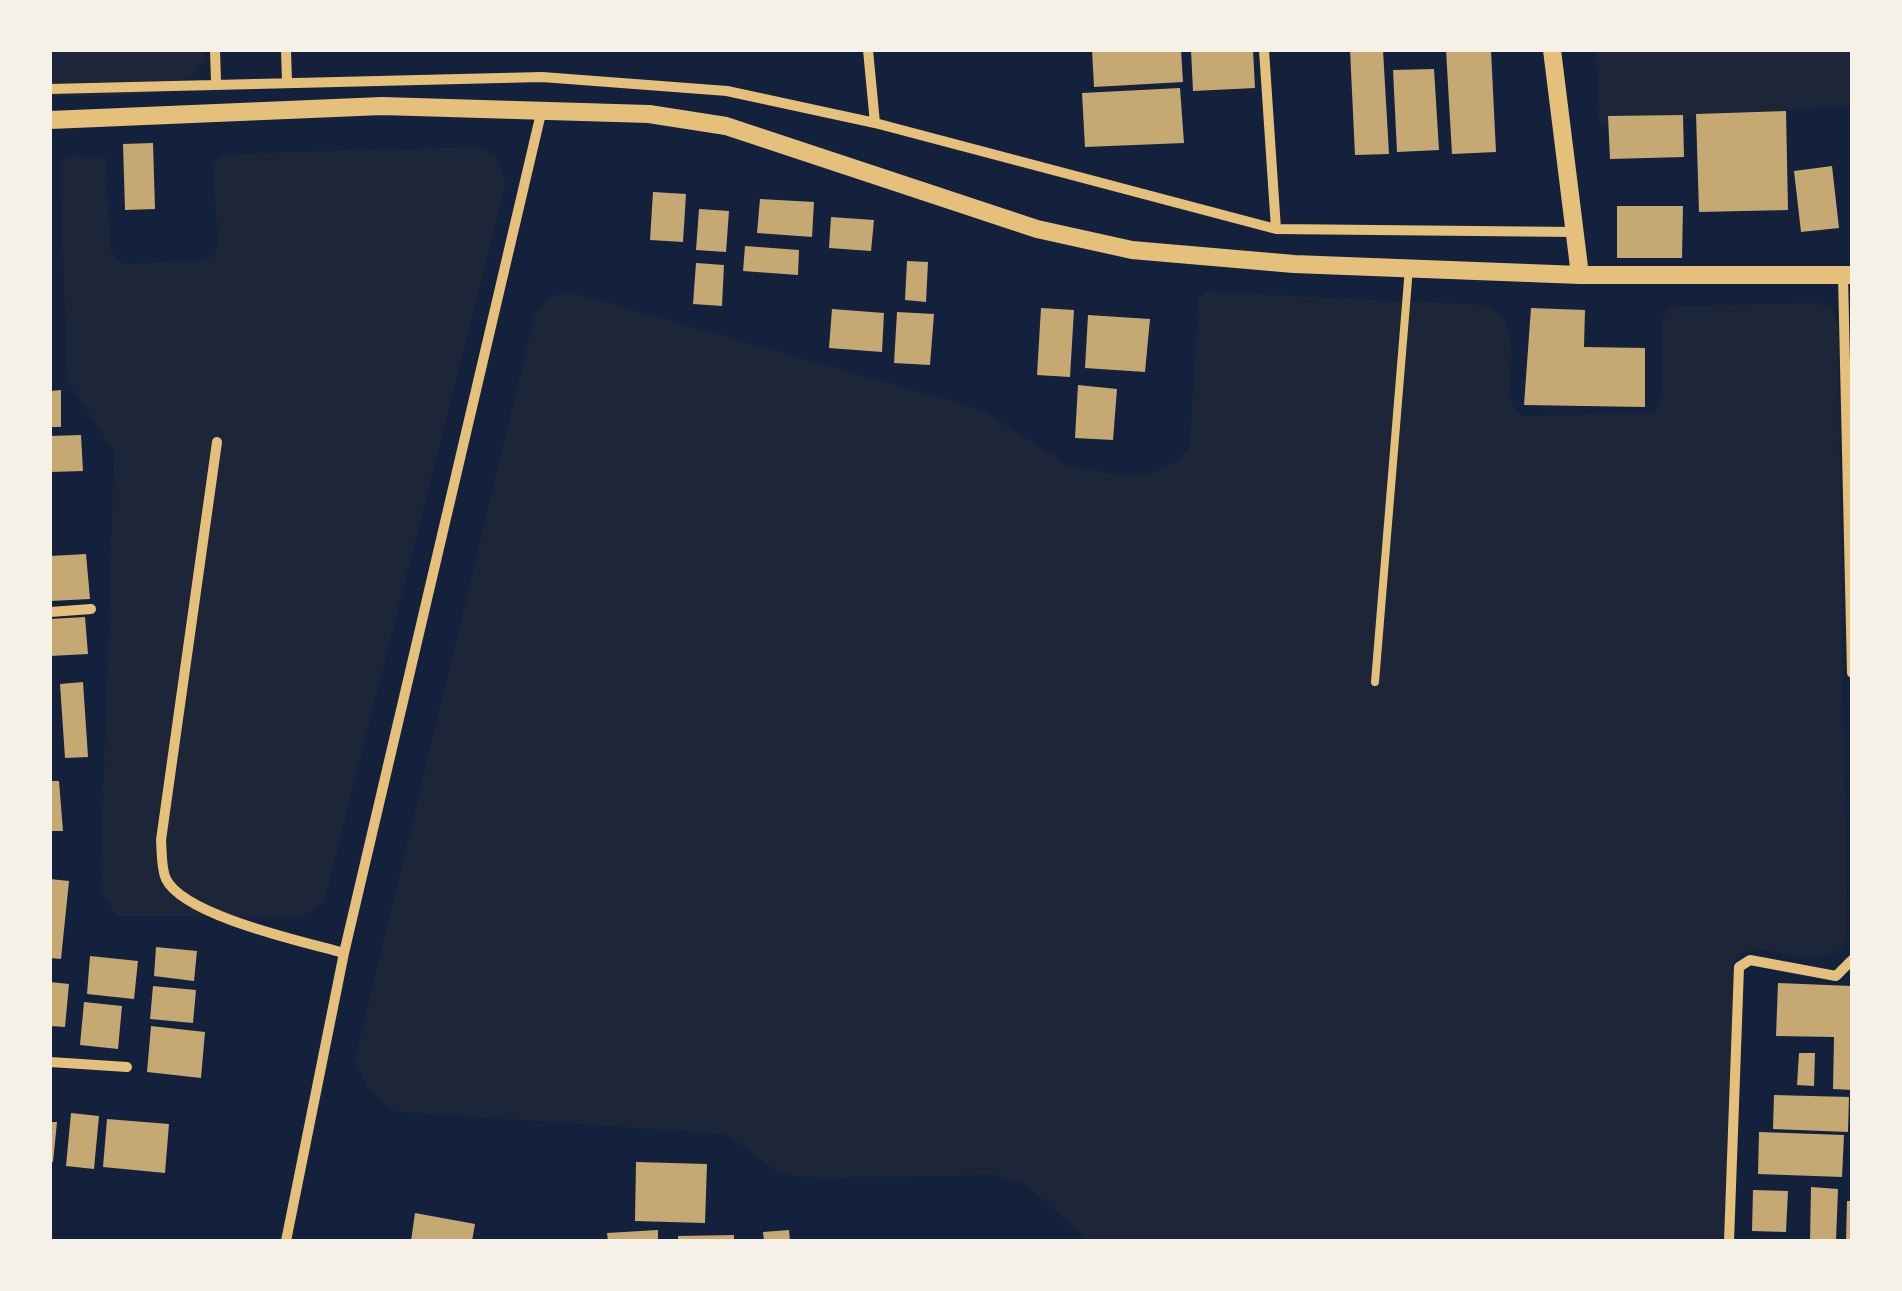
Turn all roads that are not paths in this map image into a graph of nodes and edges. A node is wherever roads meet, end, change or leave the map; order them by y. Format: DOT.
graph roads {
  1 [pos="215,50"];
  2 [pos="286,50"];
  3 [pos="868,50"];
  4 [pos="1264,50"];
  5 [pos="1552,50"];
  6 [pos="216,82"];
  7 [pos="287,82"];
  8 [pos="50,89"];
  9 [pos="542,109"];
  10 [pos="50,120"];
  11 [pos="875,123"];
  12 [pos="1276,229"];
  13 [pos="1574,232"];
  14 [pos="1410,268"];
  15 [pos="1580,275"];
  16 [pos="1848,275"];
  17 [pos="217,442"];
  18 [pos="92,608"];
  19 [pos="50,612"];
  20 [pos="1851,635"];
  21 [pos="1852,673"];
  22 [pos="1375,682"];
  23 [pos="344,954"];
  24 [pos="1852,960"];
  25 [pos="50,1062"];
  26 [pos="127,1067"];
  27 [pos="286,1241"];
  28 [pos="1729,1241"];
  1 -- 6 [label="street"];
  2 -- 7 [label="street"];
  3 -- 11 [label="street"];
  4 -- 12 [label="street"];
  5 -- 13 [label="street"];
  6 -- 7 [label="street"];
  6 -- 8 [label="street"];
  7 -- 11 [label="street"];
  9 -- 10 [label="street"];
  9 -- 14 [label="street"];
  9 -- 23 [label="street"];
  11 -- 12 [label="street"];
  12 -- 13 [label="street"];
  13 -- 15 [label="street"];
  14 -- 15 [label="street"];
  14 -- 22 [label="lane"];
  15 -- 16 [label="street"];
  16 -- 20 [label="street"];
  17 -- 23 [label="street"];
  18 -- 19 [label="street"];
  20 -- 21 [label="street"];
  23 -- 27 [label="street"];
  24 -- 28 [label="street"];
  25 -- 26 [label="street"];
}
